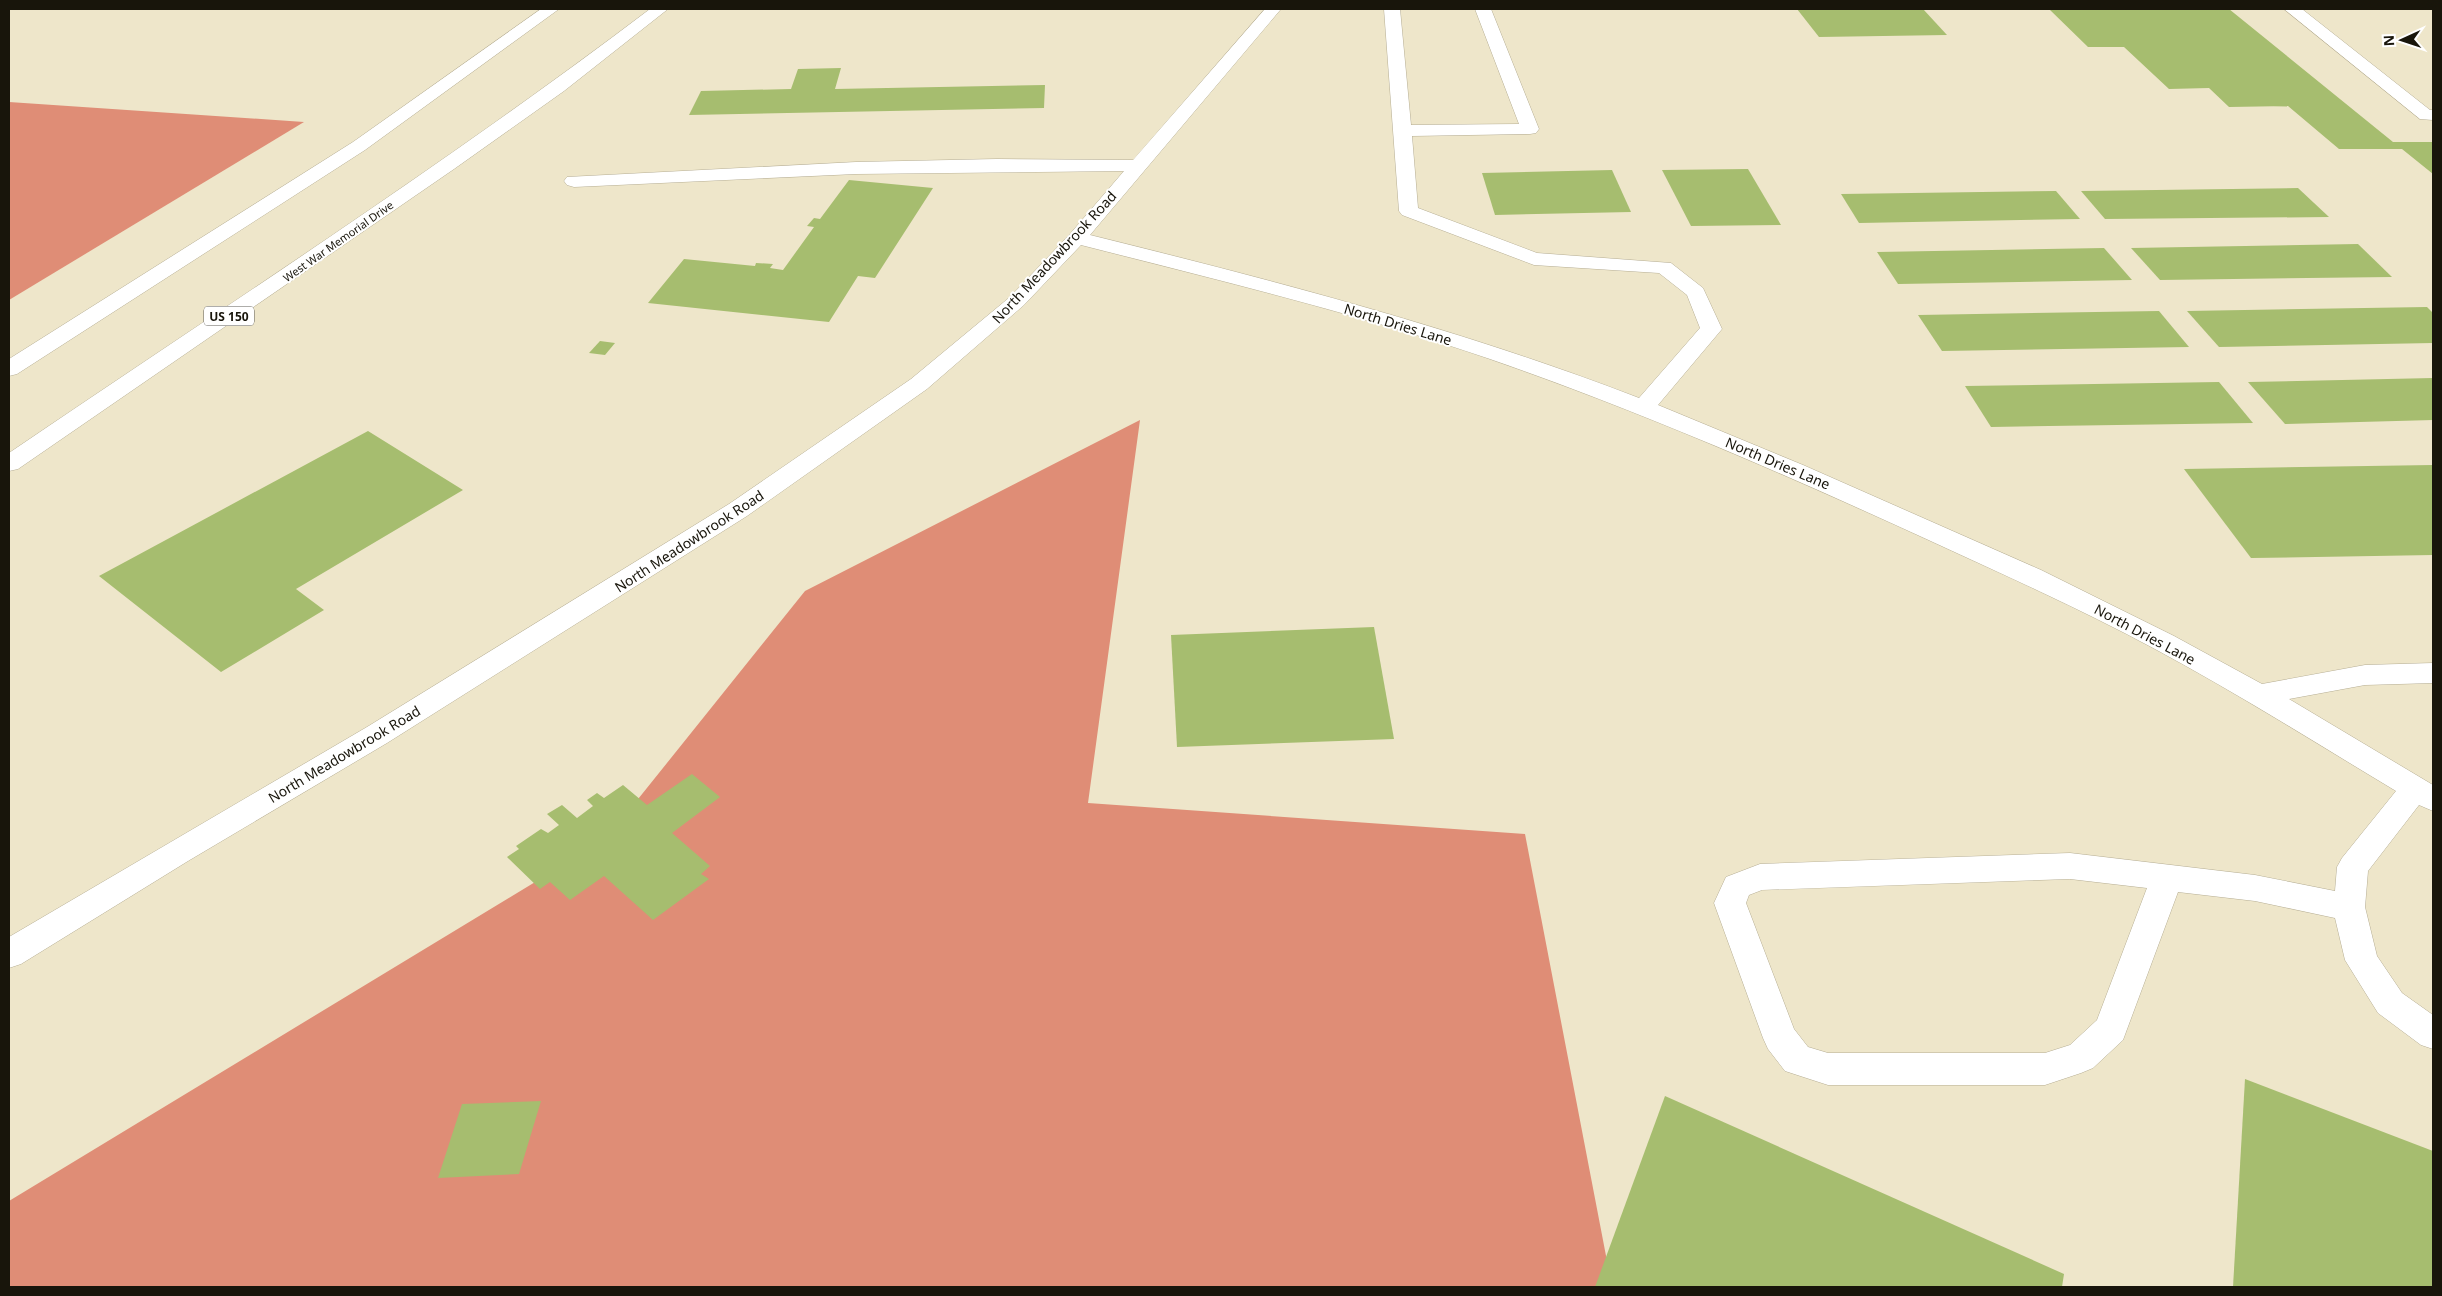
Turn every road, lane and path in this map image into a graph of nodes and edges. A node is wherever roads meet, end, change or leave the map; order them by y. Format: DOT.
graph roads {
  1 [pos="550,9"];
  2 [pos="1273,9"];
  3 [pos="1392,9"];
  4 [pos="1483,9"];
  5 [pos="2292,9"];
  6 [pos="657,12"];
  7 [pos="2433,115"];
  8 [pos="1402,131"];
  9 [pos="1139,166"];
  10 [pos="574,181"];
  11 [pos="1076,238"];
  12 [pos="9,369"];
  13 [pos="1643,408"];
  14 [pos="9,464"];
  15 [pos="2433,673"];
  16 [pos="2256,695"];
  17 [pos="2424,794"];
  18 [pos="2167,877"];
  19 [pos="2349,908"];
  20 [pos="9,954"];
  21 [pos="2433,1034"];
  1 -- 12 [label="main road"];
  2 -- 9 [label="main road, North Meadowbrook Road"];
  3 -- 8 [label="main road"];
  4 -- 8 [label="main road"];
  5 -- 7 [label="main road"];
  6 -- 14 [label="main road, West War Memorial Drive / US 150"];
  8 -- 13 [label="main road"];
  9 -- 10 [label="main road"];
  9 -- 11 [label="main road, North Meadowbrook Road"];
  11 -- 13 [label="main road, North Dries Lane"];
  11 -- 20 [label="main road, North Meadowbrook Road"];
  13 -- 16 [label="main road, North Dries Lane"];
  15 -- 16 [label="main road"];
  16 -- 17 [label="main road, North Dries Lane"];
  17 -- 19 [label="main road"];
  18 -- 18 [label="main road"];
  18 -- 19 [label="main road"];
  19 -- 21 [label="main road"];
}
